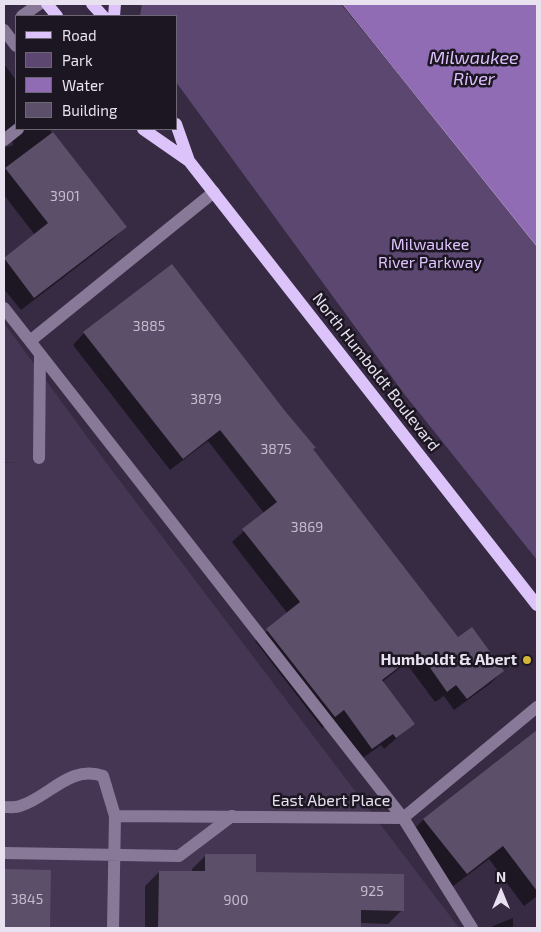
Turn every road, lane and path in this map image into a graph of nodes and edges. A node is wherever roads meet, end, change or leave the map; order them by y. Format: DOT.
graph roads {
  1 [pos="39,4"];
  2 [pos="47,4"];
  3 [pos="92,4"];
  4 [pos="23,15"];
  5 [pos="56,15"];
  6 [pos="102,15"];
  7 [pos="15,21"];
  8 [pos="4,30"];
  9 [pos="15,45"];
  10 [pos="17,130"];
  11 [pos="145,130"];
  12 [pos="178,130"];
  13 [pos="4,140"];
  14 [pos="189,161"];
  15 [pos="214,192"];
  16 [pos="4,308"];
  17 [pos="30,341"];
  18 [pos="40,356"];
  19 [pos="39,458"];
  20 [pos="537,605"];
  21 [pos="537,707"];
  22 [pos="4,806"];
  23 [pos="115,816"];
  24 [pos="232,816"];
  25 [pos="403,818"];
  26 [pos="4,852"];
  27 [pos="114,854"];
  28 [pos="113,928"];
  29 [pos="472,928"];
  1 -- 4 [label="street"];
  2 -- 5 [label="main road"];
  3 -- 6 [label="main road"];
  7 -- 8 [label="street"];
  8 -- 9 [label="street"];
  10 -- 13 [label="street"];
  11 -- 14 [label="main road, North Humboldt Boulevard"];
  12 -- 14 [label="main road, North Humboldt Boulevard"];
  14 -- 15 [label="main road, North Humboldt Boulevard"];
  15 -- 17 [label="street"];
  15 -- 20 [label="main road, North Humboldt Boulevard"];
  16 -- 17 [label="street"];
  17 -- 18 [label="street"];
  18 -- 19 [label="street"];
  18 -- 25 [label="street"];
  21 -- 25 [label="street, East Abert Place"];
  22 -- 23 [label="street"];
  23 -- 24 [label="street, East Abert Place"];
  23 -- 27 [label="street"];
  24 -- 25 [label="street, East Abert Place"];
  24 -- 27 [label="street"];
  25 -- 29 [label="street"];
  26 -- 27 [label="street"];
  27 -- 28 [label="street"];
}
